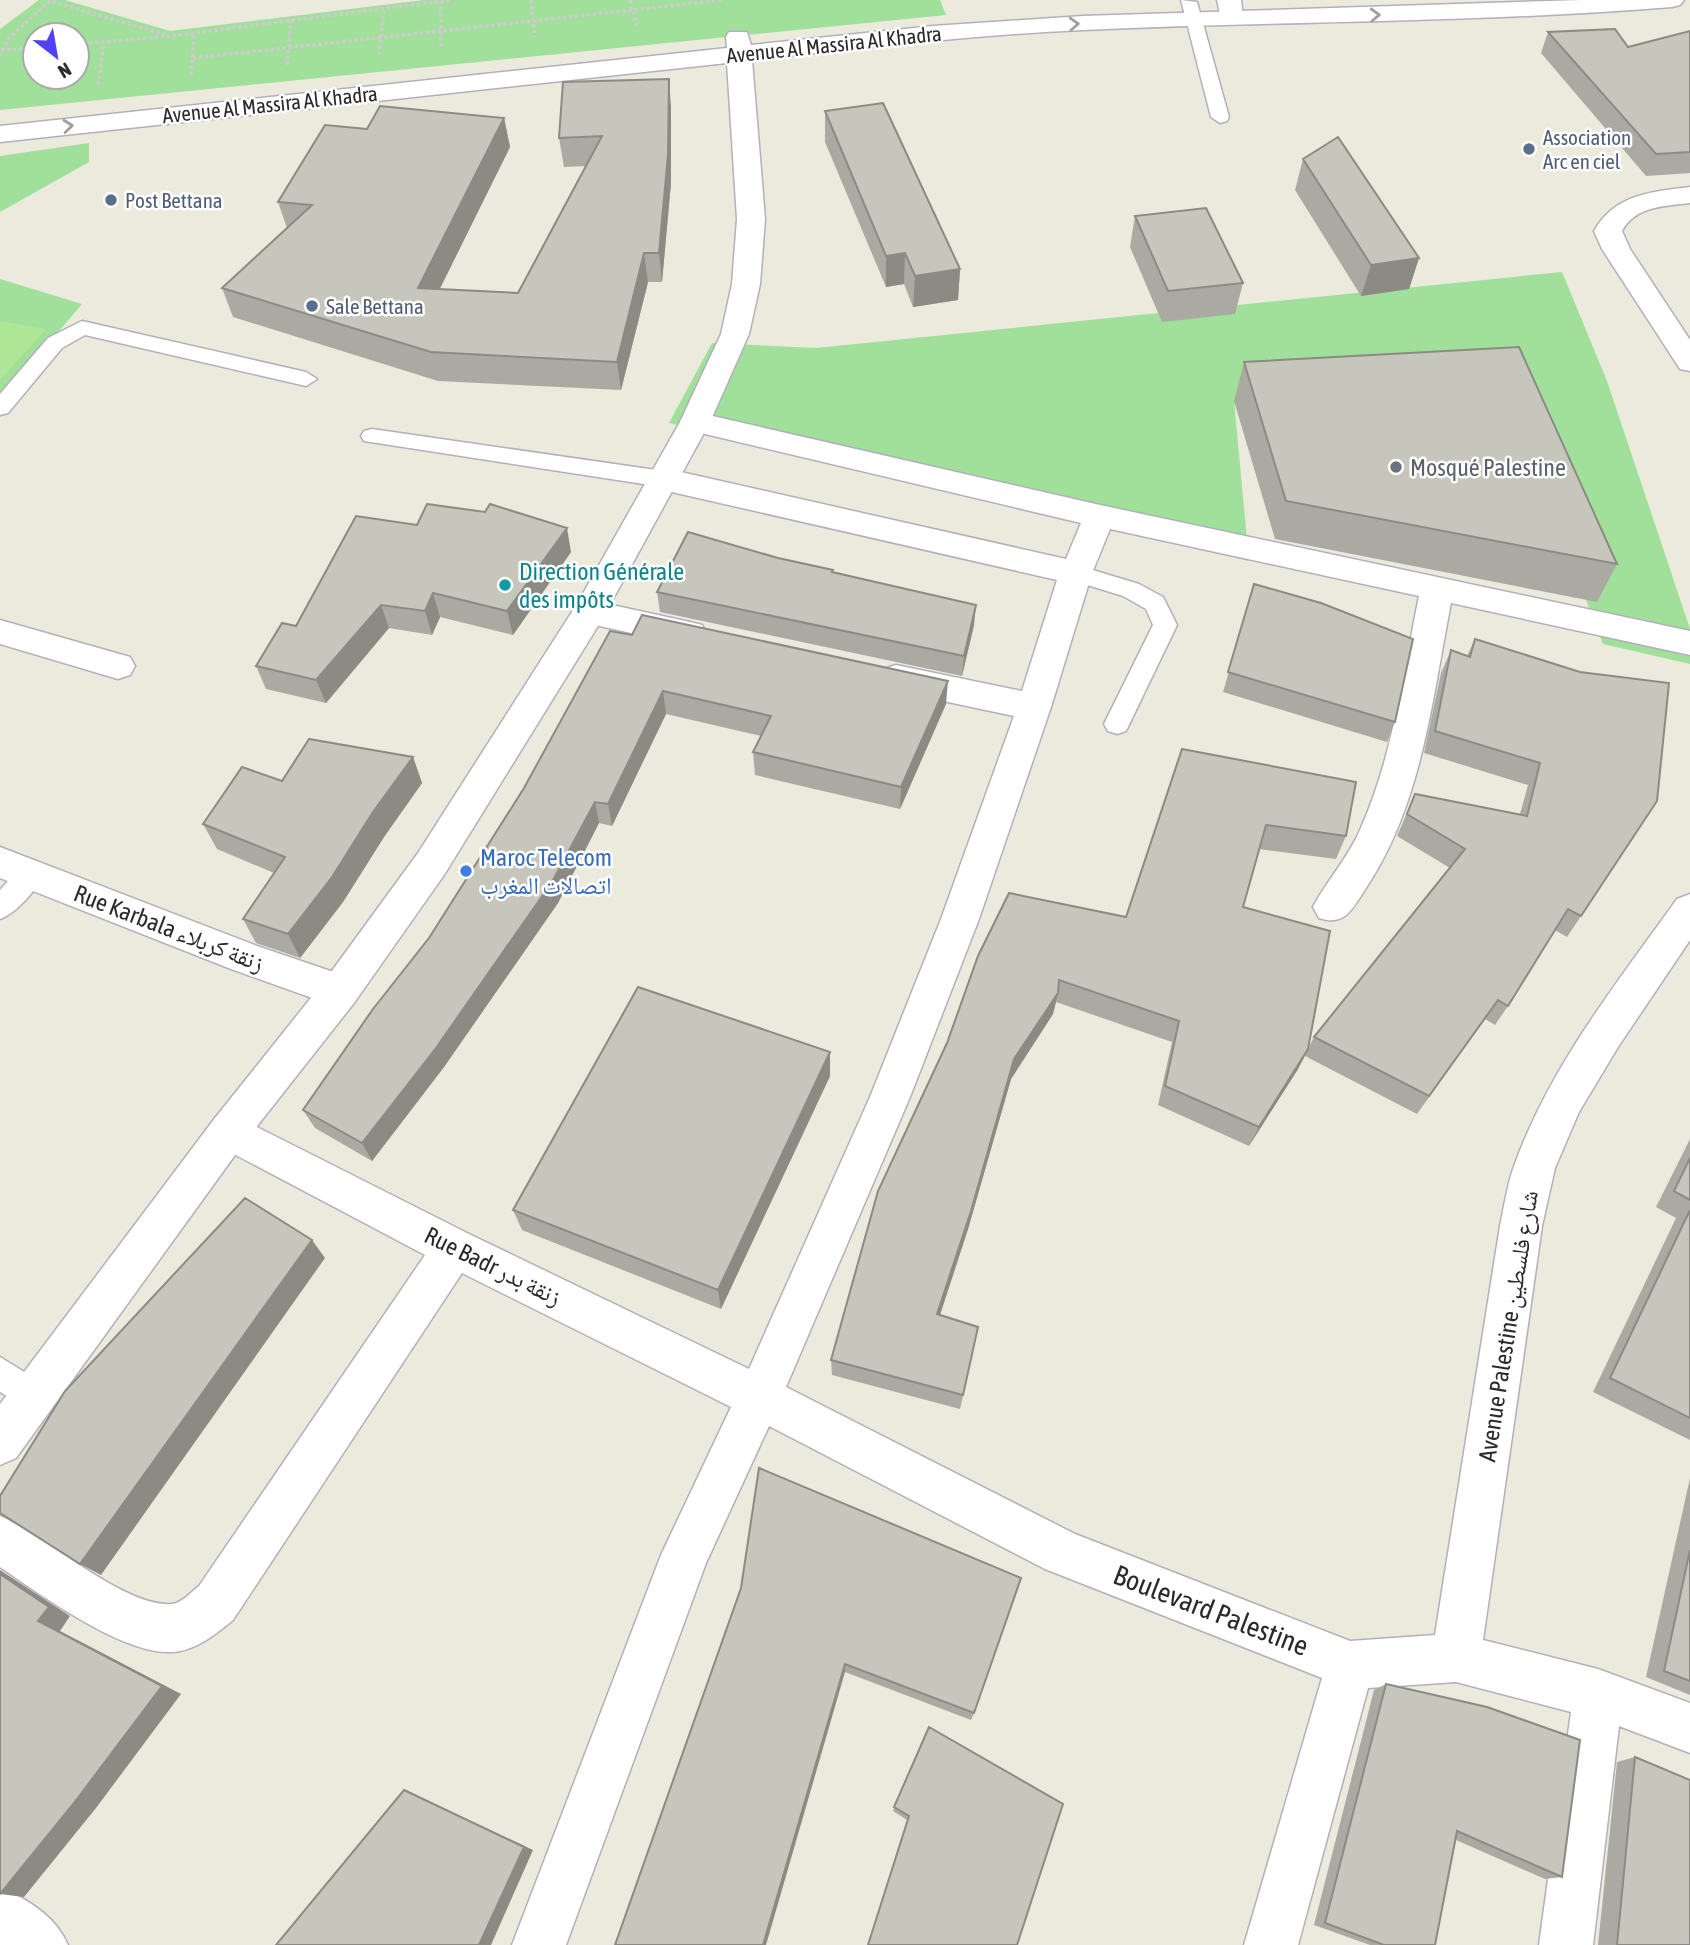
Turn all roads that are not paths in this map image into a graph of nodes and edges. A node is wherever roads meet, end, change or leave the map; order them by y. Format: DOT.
graph roads {
  1 [pos="1340,0"];
  2 [pos="1672,0"];
  3 [pos="1230,7"];
  4 [pos="1190,11"];
  5 [pos="739,45"];
  6 [pos="0,115"];
  7 [pos="1220,117"];
  8 [pos="0,134"];
  9 [pos="1690,195"];
  10 [pos="1690,362"];
  11 [pos="306,379"];
  12 [pos="0,408"];
  13 [pos="695,422"];
  14 [pos="372,436"];
  15 [pos="663,479"];
  16 [pos="1100,516"];
  17 [pos="1076,573"];
  18 [pos="1437,589"];
  19 [pos="589,612"];
  20 [pos="0,632"];
  21 [pos="724,641"];
  22 [pos="1690,643"];
  23 [pos="118,666"];
  24 [pos="872,673"];
  25 [pos="1034,707"];
  26 [pos="1117,724"];
  27 [pos="16,868"];
  28 [pos="1332,907"];
  29 [pos="0,908"];
  30 [pos="1690,910"];
  31 [pos="340,991"];
  32 [pos="229,1131"];
  33 [pos="454,1248"];
  34 [pos="0,1373"];
  35 [pos="34,1397"];
  36 [pos="759,1397"];
  37 [pos="0,1442"];
  38 [pos="0,1540"];
  39 [pos="1456,1658"];
  40 [pos="1350,1665"];
  41 [pos="1598,1695"];
  42 [pos="1690,1728"];
  43 [pos="0,1914"];
  44 [pos="41,1945"];
  45 [pos="539,1945"];
  46 [pos="1272,1945"];
  47 [pos="1566,1945"];
  1 -- 3 [label="street, Avenue Al Massira Al Khadra"];
  3 -- 2 [label="street, Avenue Al Massira Al Khadra, one-way"];
  3 -- 4 [label="street, Avenue Al Massira Al Khadra"];
  4 -- 5 [label="street, Avenue Al Massira Al Khadra"];
  4 -- 7 [label="lane"];
  5 -- 6 [label="street, Avenue Al Massira Al Khadra"];
  8 -- 5 [label="street, Avenue Al Massira Al Khadra, one-way"];
  5 -- 13 [label="street"];
  9 -- 10 [label="street"];
  11 -- 12 [label="lane"];
  13 -- 15 [label="street"];
  13 -- 16 [label="street"];
  14 -- 15 [label="lane"];
  15 -- 17 [label="street"];
  15 -- 19 [label="street"];
  16 -- 17 [label="street"];
  16 -- 18 [label="street"];
  17 -- 25 [label="street"];
  17 -- 26 [label="lane"];
  18 -- 22 [label="street"];
  18 -- 28 [label="street"];
  19 -- 21 [label="street"];
  19 -- 31 [label="street"];
  20 -- 23 [label="street"];
  24 -- 25 [label="street"];
  25 -- 36 [label="street"];
  27 -- 29 [label="lane"];
  27 -- 31 [label="street, Rue Karbala زنقة كربلاء"];
  30 -- 39 [label="street, Avenue Palestine شارع فلسطين"];
  31 -- 32 [label="street"];
  32 -- 33 [label="street, Rue Badr زنقة بدر"];
  32 -- 35 [label="street"];
  33 -- 36 [label="street, Rue Badr زنقة بدر"];
  33 -- 38 [label="street"];
  34 -- 35 [label="lane"];
  35 -- 37 [label="street"];
  36 -- 40 [label="street, Boulevard Palestine"];
  36 -- 45 [label="street"];
  39 -- 40 [label="street, Boulevard Palestine"];
  39 -- 41 [label="street, Boulevard Palestine"];
  40 -- 46 [label="street"];
  41 -- 42 [label="street, Boulevard Palestine"];
  41 -- 47 [label="street"];
  43 -- 44 [label="street"];
}
